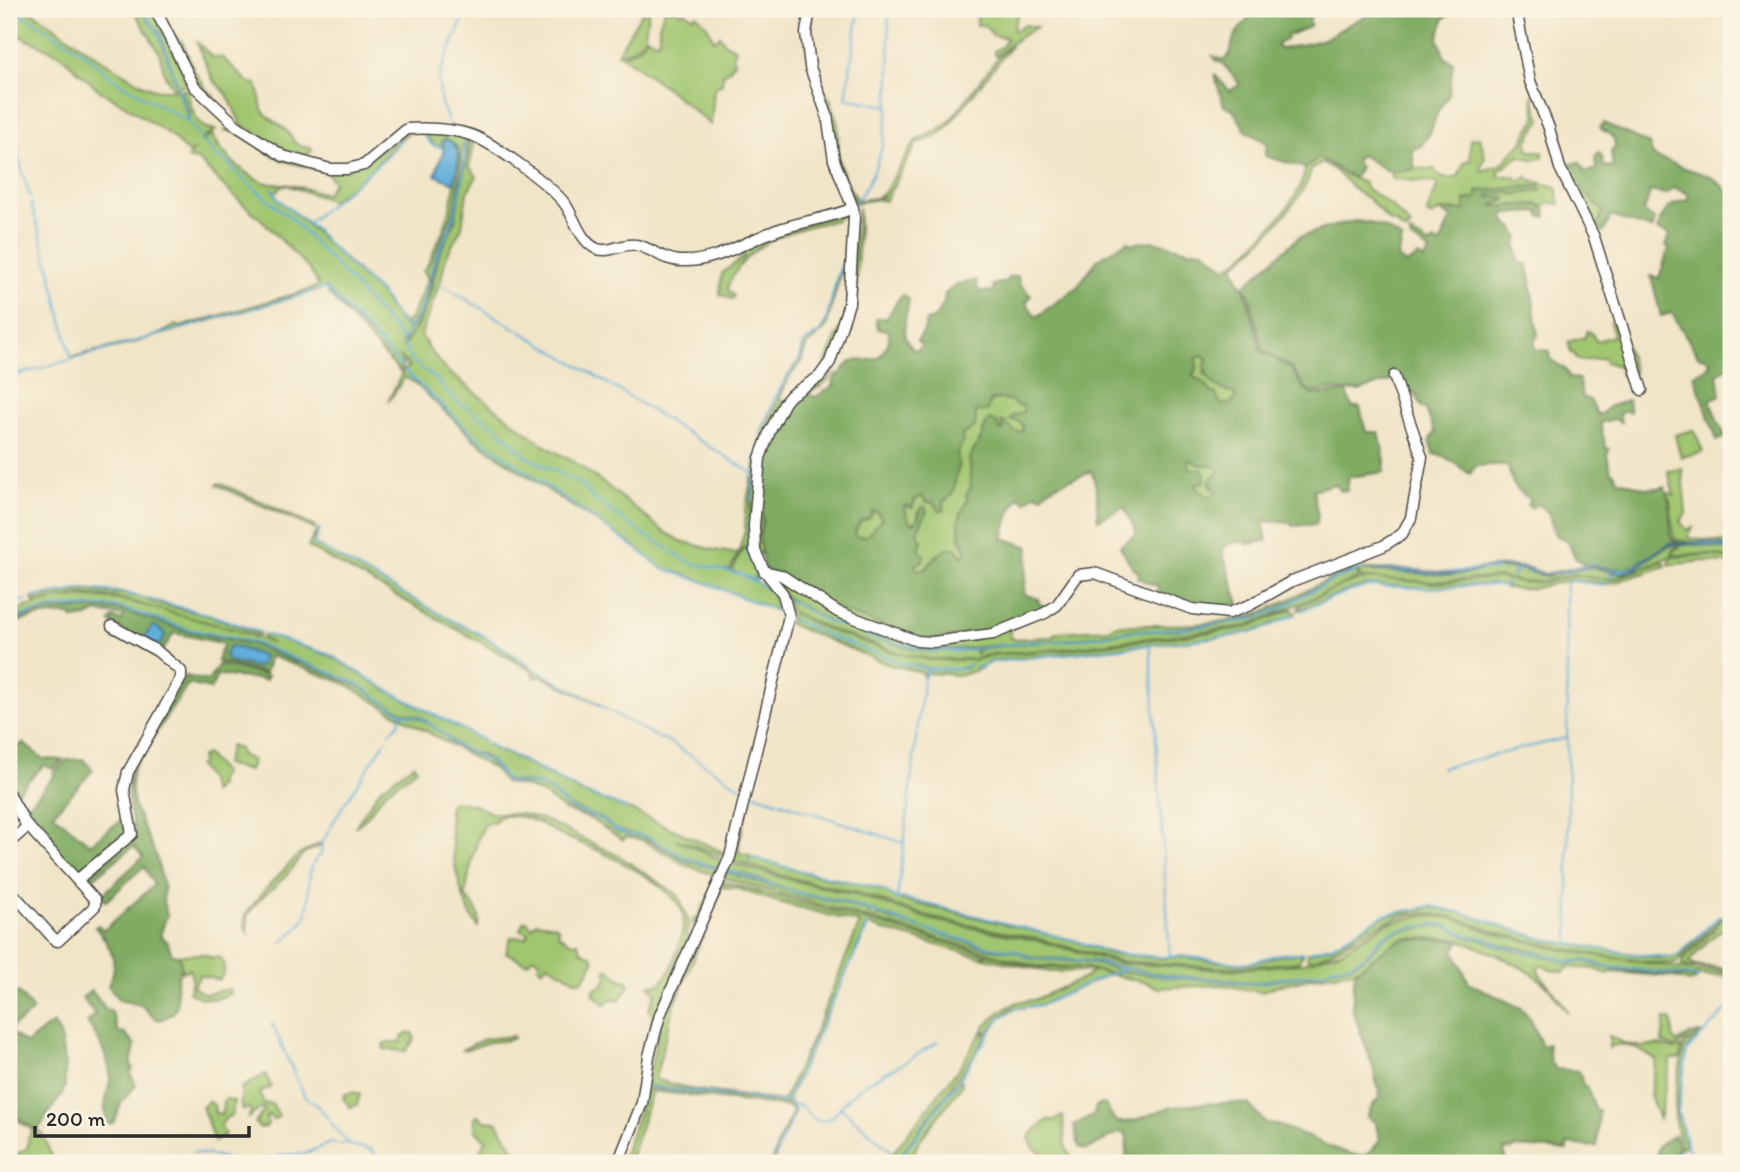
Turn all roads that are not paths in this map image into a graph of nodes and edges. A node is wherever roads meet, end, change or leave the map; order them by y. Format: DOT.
graph roads {
  1 [pos="155,9"];
  2 [pos="810,9"];
  3 [pos="1516,9"];
  4 [pos="853,208"];
  5 [pos="1394,376"];
  6 [pos="1642,390"];
  7 [pos="764,570"];
  8 [pos="112,626"];
  9 [pos="9,794"];
  10 [pos="28,826"];
  11 [pos="9,843"];
  12 [pos="76,880"];
  13 [pos="9,889"];
  14 [pos="618,1163"];
  1 -- 4 [label="street"];
  2 -- 4 [label="street"];
  3 -- 6 [label="street"];
  4 -- 7 [label="street"];
  5 -- 7 [label="street"];
  7 -- 14 [label="street"];
  8 -- 12 [label="street"];
  9 -- 10 [label="street"];
  10 -- 11 [label="street"];
  10 -- 12 [label="street"];
  12 -- 13 [label="street"];
}
